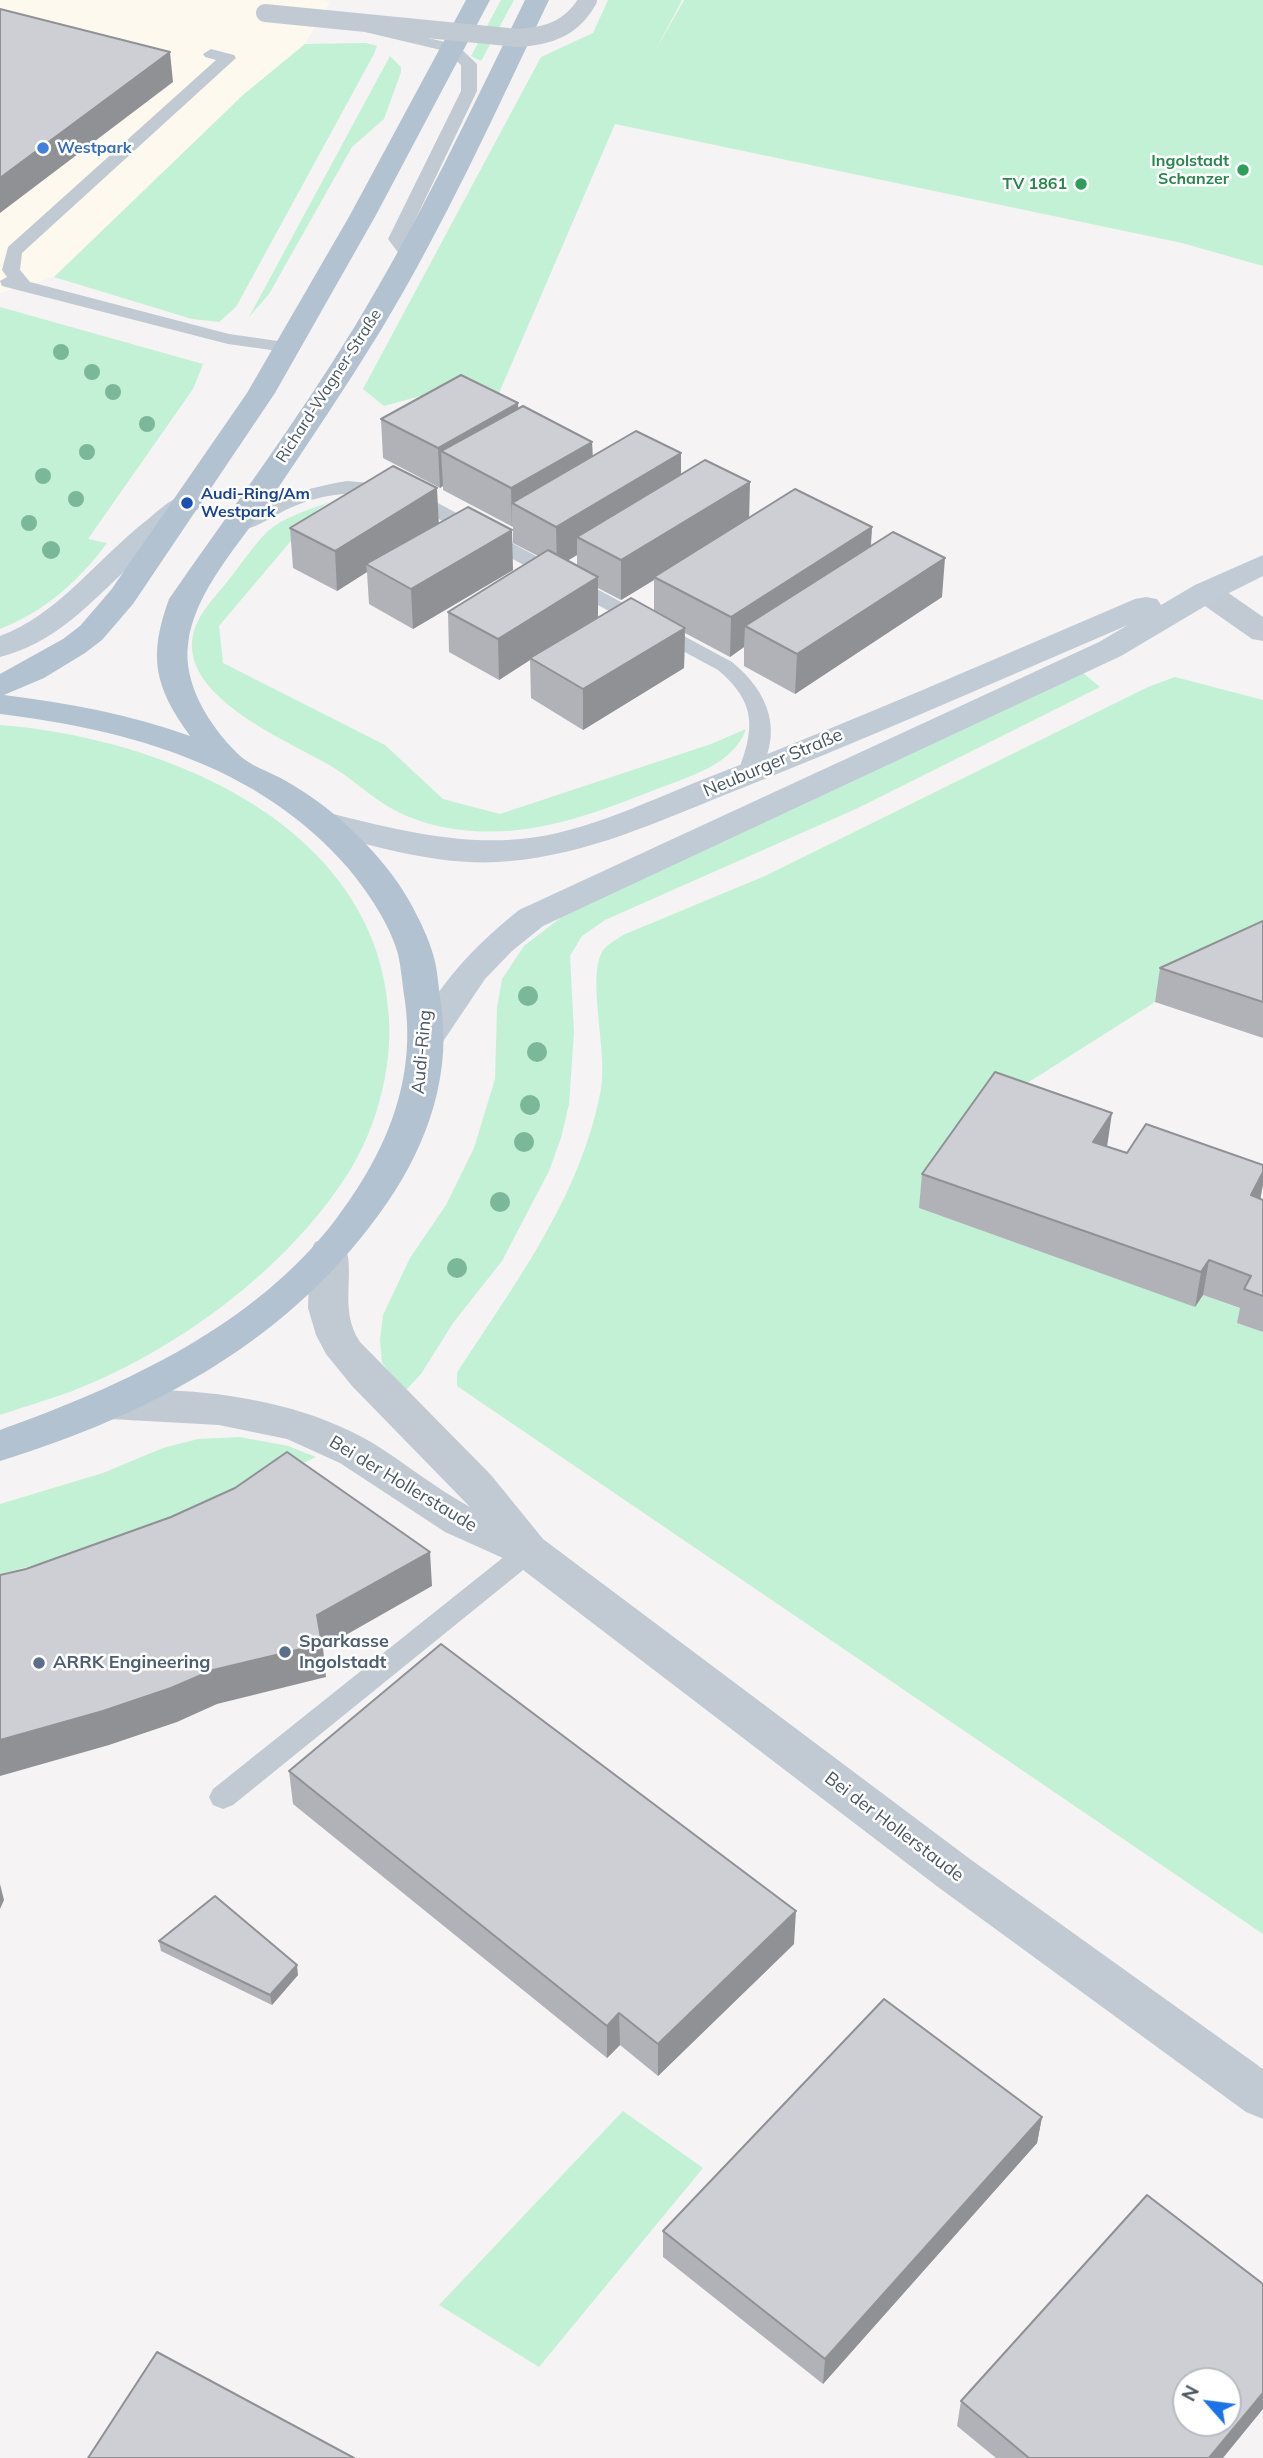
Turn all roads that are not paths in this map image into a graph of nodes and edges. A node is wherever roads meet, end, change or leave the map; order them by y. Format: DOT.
graph roads {
  1 [pos="478,0"];
  2 [pos="537,0"];
  3 [pos="588,0"];
  4 [pos="451,48"];
  5 [pos="211,54"];
  6 [pos="409,255"];
  7 [pos="0,281"];
  8 [pos="22,284"];
  9 [pos="286,347"];
  10 [pos="187,503"];
  11 [pos="237,526"];
  12 [pos="1263,564"];
  13 [pos="1206,592"];
  14 [pos="1263,632"];
  15 [pos="0,647"];
  16 [pos="0,686"];
  17 [pos="0,704"];
  18 [pos="227,761"];
  19 [pos="748,774"];
  20 [pos="325,824"];
  21 [pos="428,1037"];
  22 [pos="328,1252"];
  23 [pos="110,1404"];
  24 [pos="0,1446"];
  25 [pos="529,1552"];
  26 [pos="223,1797"];
  27 [pos="1263,2097"];
  1 -- 4 [label="main road"];
  2 -- 6 [label="main road, Richard-Wagner-Straße"];
  3 -- 4 [label="lane, bridge"];
  4 -- 6 [label="lane"];
  4 -- 9 [label="main road"];
  5 -- 8 [label="lane"];
  6 -- 11 [label="main road, Richard-Wagner-Straße"];
  7 -- 8 [label="lane"];
  8 -- 9 [label="lane"];
  9 -- 10 [label="main road"];
  10 -- 15 [label="main road"];
  10 -- 16 [label="main road"];
  11 -- 18 [label="main road, Richard-Wagner-Straße"];
  11 -- 19 [label="lane"];
  12 -- 13 [label="main road, Neuburger Straße"];
  13 -- 14 [label="street"];
  13 -- 19 [label="main road, Neuburger Straße"];
  13 -- 21 [label="main road, Neuburger Straße"];
  17 -- 18 [label="main road, Audi-Ring"];
  18 -- 20 [label="main road, Audi-Ring"];
  19 -- 20 [label="main road, Neuburger Straße"];
  20 -- 21 [label="main road, Audi-Ring"];
  21 -- 22 [label="main road, Audi-Ring"];
  22 -- 23 [label="main road, Audi-Ring"];
  22 -- 25 [label="street, Bei der Hollerstaude"];
  23 -- 24 [label="main road, Audi-Ring"];
  23 -- 25 [label="street, Bei der Hollerstaude"];
  25 -- 26 [label="lane"];
  25 -- 27 [label="street, Bei der Hollerstaude"];
}
